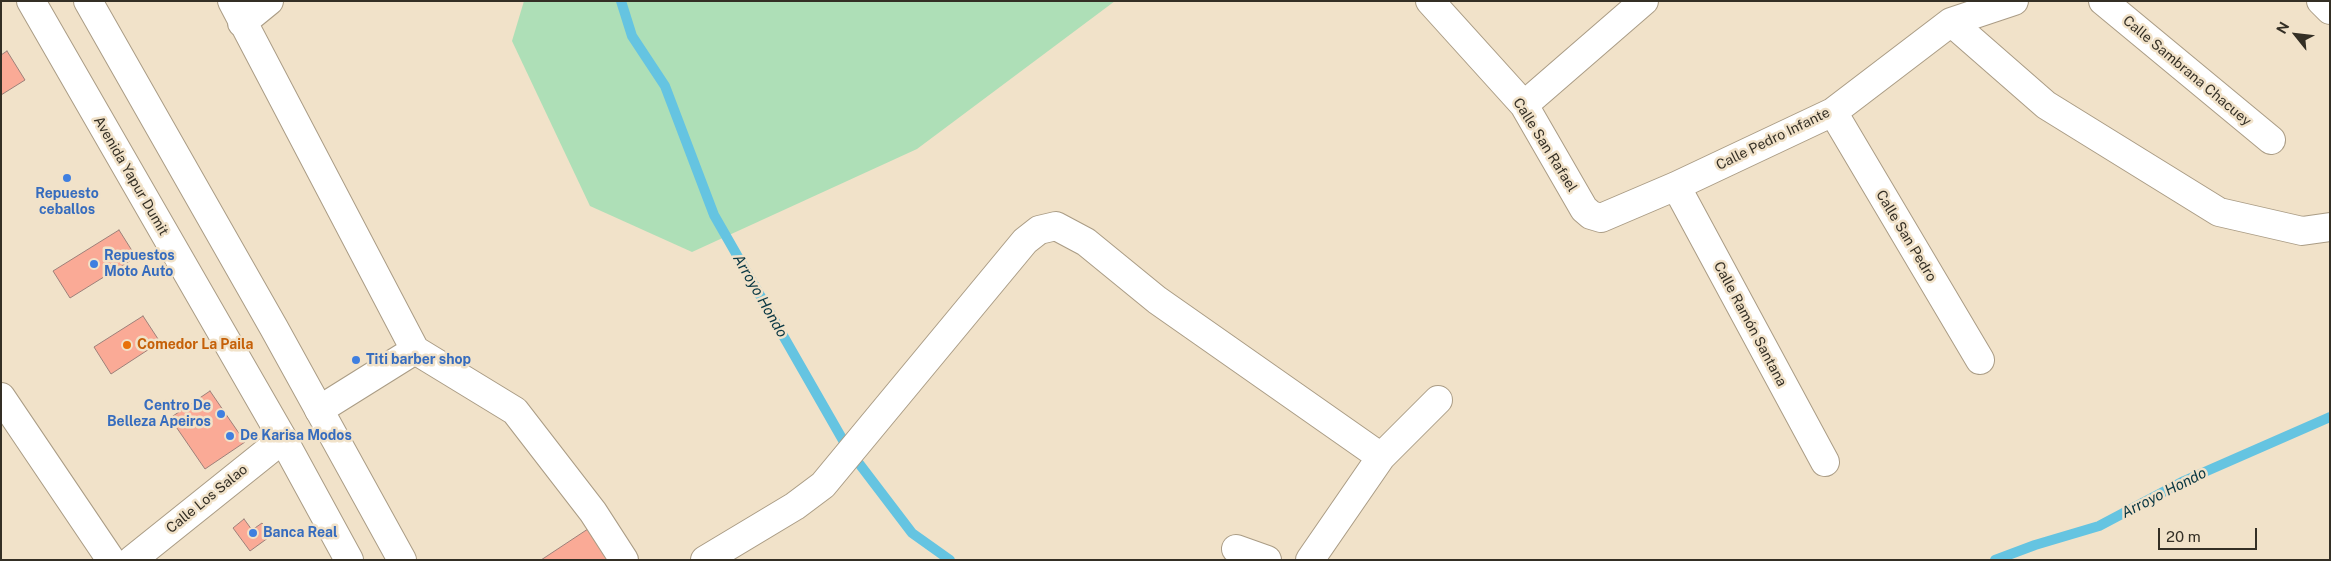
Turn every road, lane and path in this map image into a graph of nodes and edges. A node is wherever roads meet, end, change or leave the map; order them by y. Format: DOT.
graph roads {
  1 [pos="31,1"];
  2 [pos="88,1"];
  3 [pos="269,1"];
  4 [pos="1430,1"];
  5 [pos="1644,1"];
  6 [pos="2014,1"];
  7 [pos="2102,1"];
  8 [pos="2321,1"];
  9 [pos="2330,10"];
  10 [pos="237,12"];
  11 [pos="1951,22"];
  12 [pos="1524,105"];
  13 [pos="1833,112"];
  14 [pos="2271,140"];
  15 [pos="1676,186"];
  16 [pos="1601,218"];
  17 [pos="2330,227"];
  18 [pos="415,350"];
  19 [pos="1980,360"];
  20 [pos="1,397"];
  21 [pos="1438,400"];
  22 [pos="319,410"];
  23 [pos="283,439"];
  24 [pos="1381,456"];
  25 [pos="1825,462"];
  26 [pos="1236,549"];
  27 [pos="111,560"];
  28 [pos="132,560"];
  29 [pos="349,560"];
  30 [pos="402,560"];
  31 [pos="624,560"];
  32 [pos="705,560"];
  33 [pos="1267,560"];
  34 [pos="1310,560"];
  1 -- 23 [label="street, Avenida Yapur Dumit"];
  2 -- 22 [label="street"];
  3 -- 10 [label="street"];
  4 -- 12 [label="street, Calle San Rafael"];
  5 -- 12 [label="street"];
  6 -- 11 [label="street, Calle Pedro Infante"];
  7 -- 14 [label="street, Calle Sambrana Chacuey"];
  8 -- 9 [label="street"];
  10 -- 18 [label="street"];
  11 -- 13 [label="street, Calle Pedro Infante"];
  11 -- 17 [label="street"];
  12 -- 16 [label="street, Calle San Rafael"];
  13 -- 15 [label="street, Calle Pedro Infante"];
  13 -- 19 [label="street, Calle San Pedro"];
  15 -- 16 [label="street, Calle Pedro Infante"];
  15 -- 25 [label="street, Calle Ramón Santana"];
  18 -- 22 [label="street"];
  18 -- 31 [label="street"];
  20 -- 27 [label="street"];
  21 -- 24 [label="street"];
  22 -- 30 [label="street"];
  23 -- 28 [label="street, Calle Los Salao"];
  23 -- 29 [label="street, Avenida Yapur Dumit"];
  24 -- 32 [label="street"];
  24 -- 34 [label="street"];
  26 -- 33 [label="street"];
}
